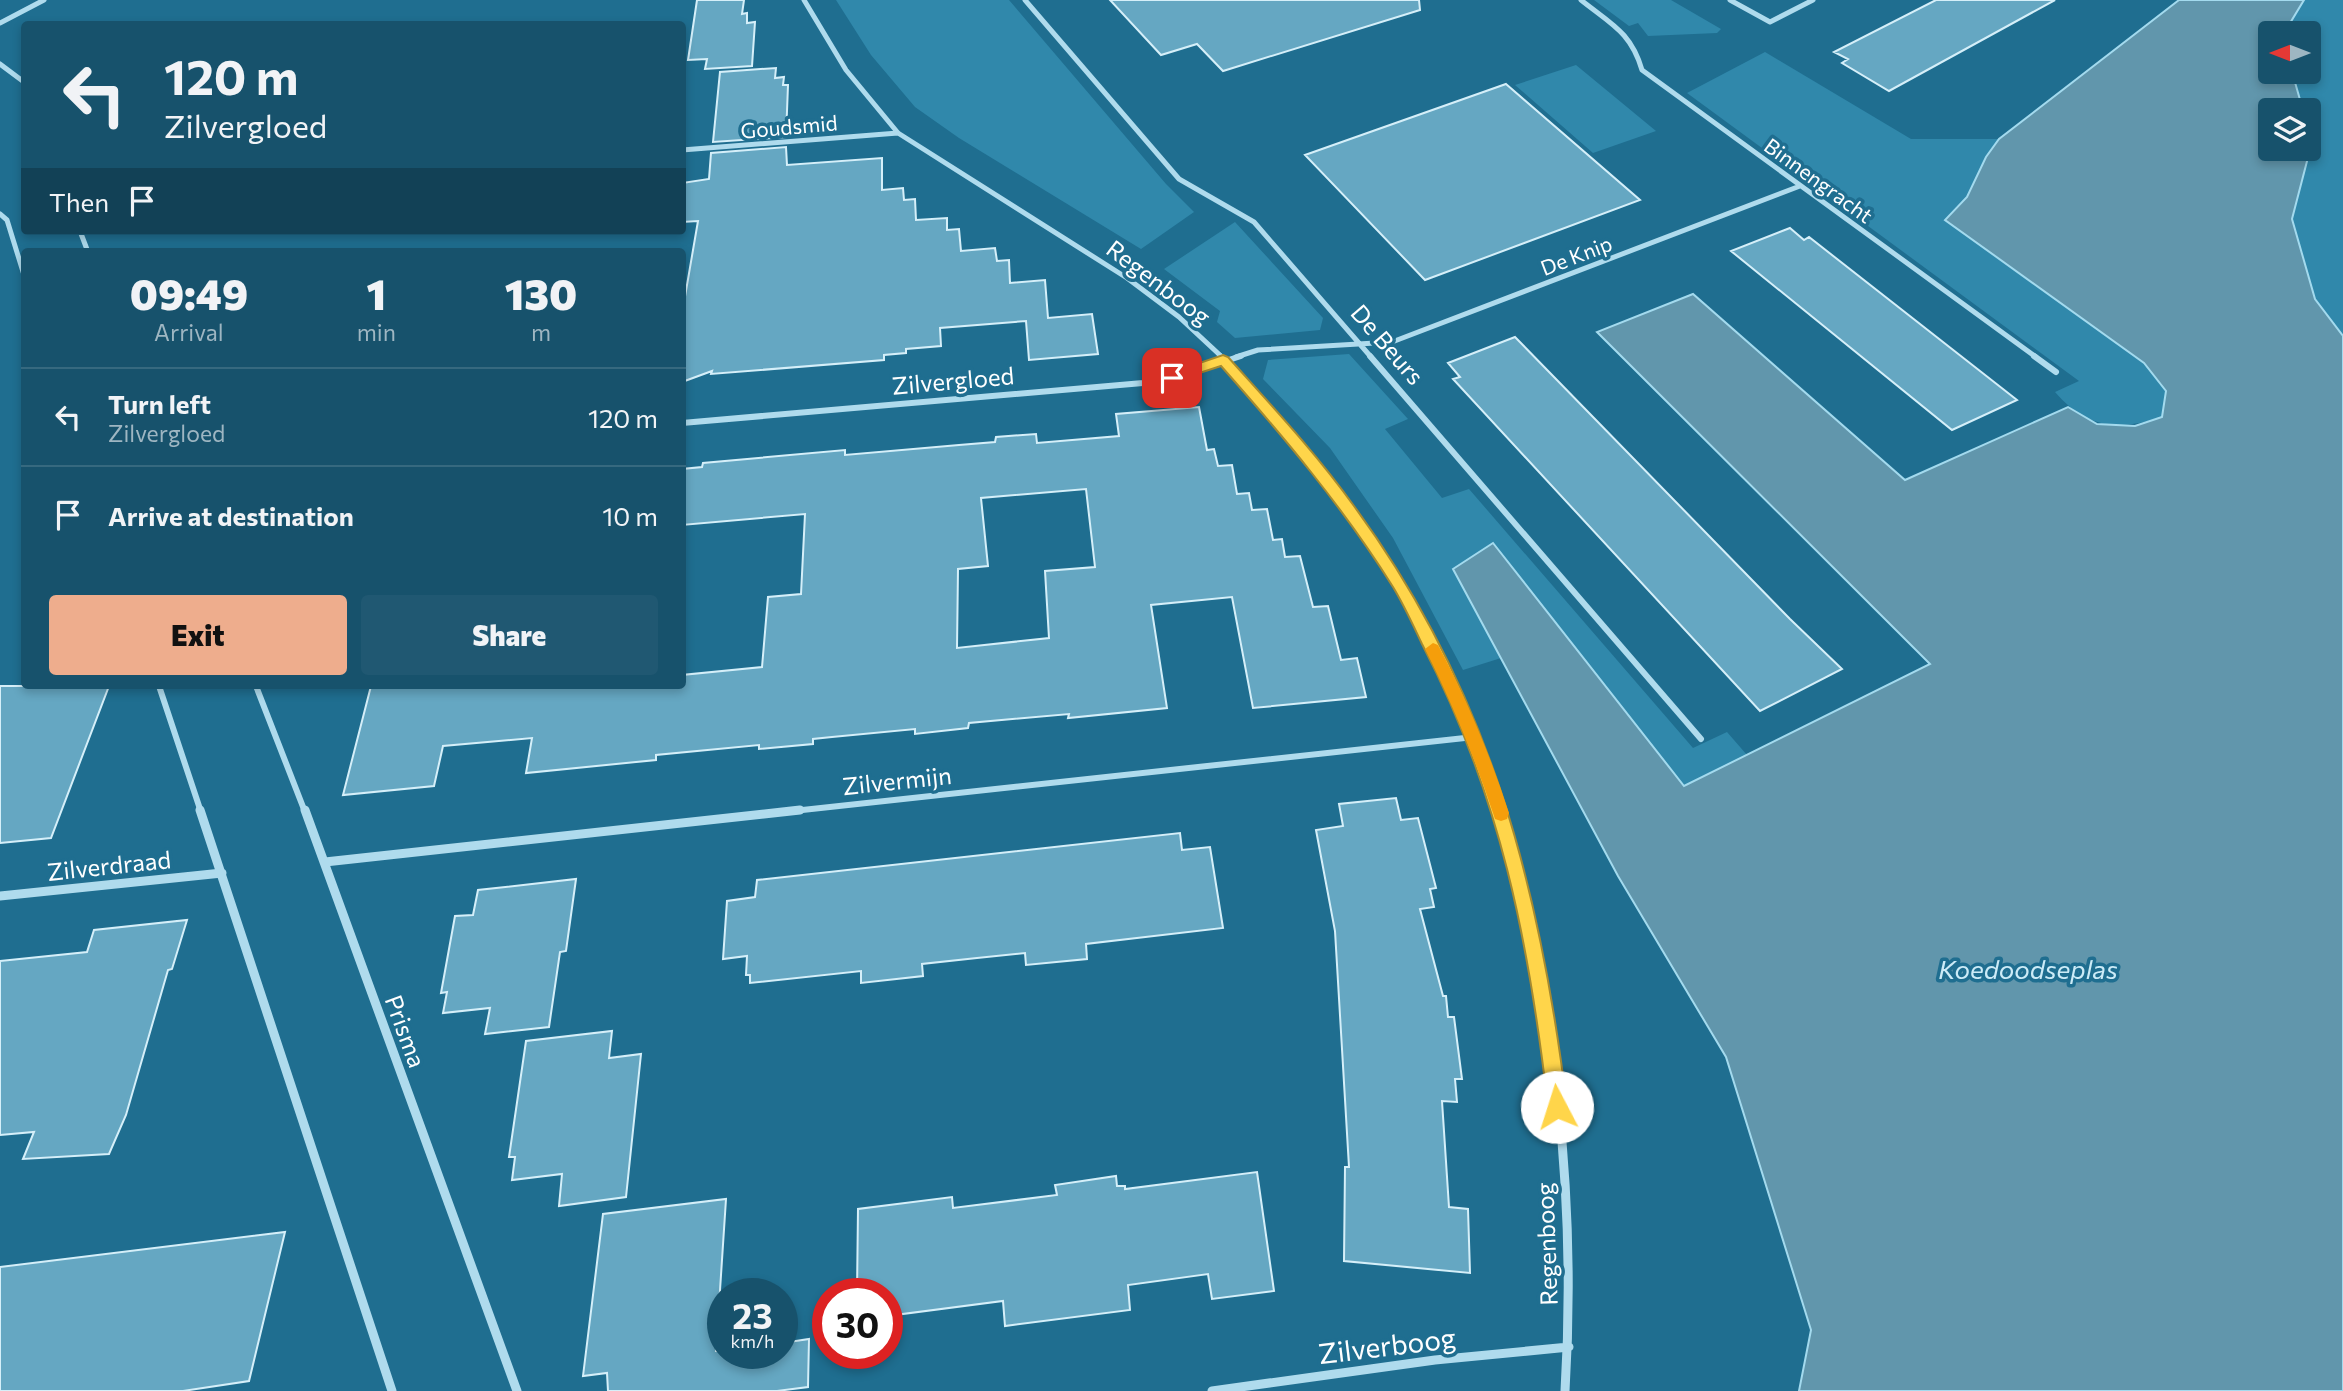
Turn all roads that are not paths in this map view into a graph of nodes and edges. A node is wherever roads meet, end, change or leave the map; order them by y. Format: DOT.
graph roads {
  1 [pos="44,0"];
  2 [pos="804,0"];
  3 [pos="1025,0"];
  4 [pos="1581,0"];
  5 [pos="1730,0"];
  6 [pos="1813,0"];
  7 [pos="0,23"];
  8 [pos="0,64"];
  9 [pos="21,80"];
  10 [pos="898,133"];
  11 [pos="686,150"];
  12 [pos="1800,186"];
  13 [pos="1,214"];
  14 [pos="21,265"];
  15 [pos="1361,343"];
  16 [pos="1223,360"];
  17 [pos="2056,372"];
  18 [pos="686,423"];
  19 [pos="160,689"];
  20 [pos="257,689"];
  21 [pos="1474,737"];
  22 [pos="1701,739"];
  23 [pos="325,862"];
  24 [pos="222,873"];
  25 [pos="0,896"];
  26 [pos="1569,1347"];
  27 [pos="392,1391"];
  28 [pos="517,1391"];
  29 [pos="1212,1391"];
  30 [pos="1565,1391"];
  1 -- 7 [label="street"];
  2 -- 10 [label="street, Regenboog"];
  3 -- 15 [label="street, De Beurs"];
  4 -- 12 [label="street, Binnengracht"];
  5 -- 6 [label="street"];
  8 -- 9 [label="street"];
  10 -- 11 [label="street, Goudsmid"];
  10 -- 16 [label="street, Regenboog"];
  12 -- 15 [label="street, De Knip"];
  12 -- 17 [label="street, Binnengracht"];
  13 -- 14 [label="street"];
  15 -- 16 [label="street, De Knip"];
  15 -- 22 [label="street, De Beurs"];
  16 -- 18 [label="street, Zilvergloed"];
  16 -- 21 [label="street, Regenboog"];
  19 -- 24 [label="street"];
  20 -- 23 [label="street, Prisma"];
  21 -- 23 [label="street, Zilvermijn"];
  21 -- 26 [label="street, Regenboog"];
  23 -- 28 [label="street, Prisma"];
  24 -- 25 [label="street, Zilverdraad"];
  24 -- 27 [label="street"];
  26 -- 29 [label="street, Zilverboog"];
  26 -- 30 [label="street, Regenboog"];
}
